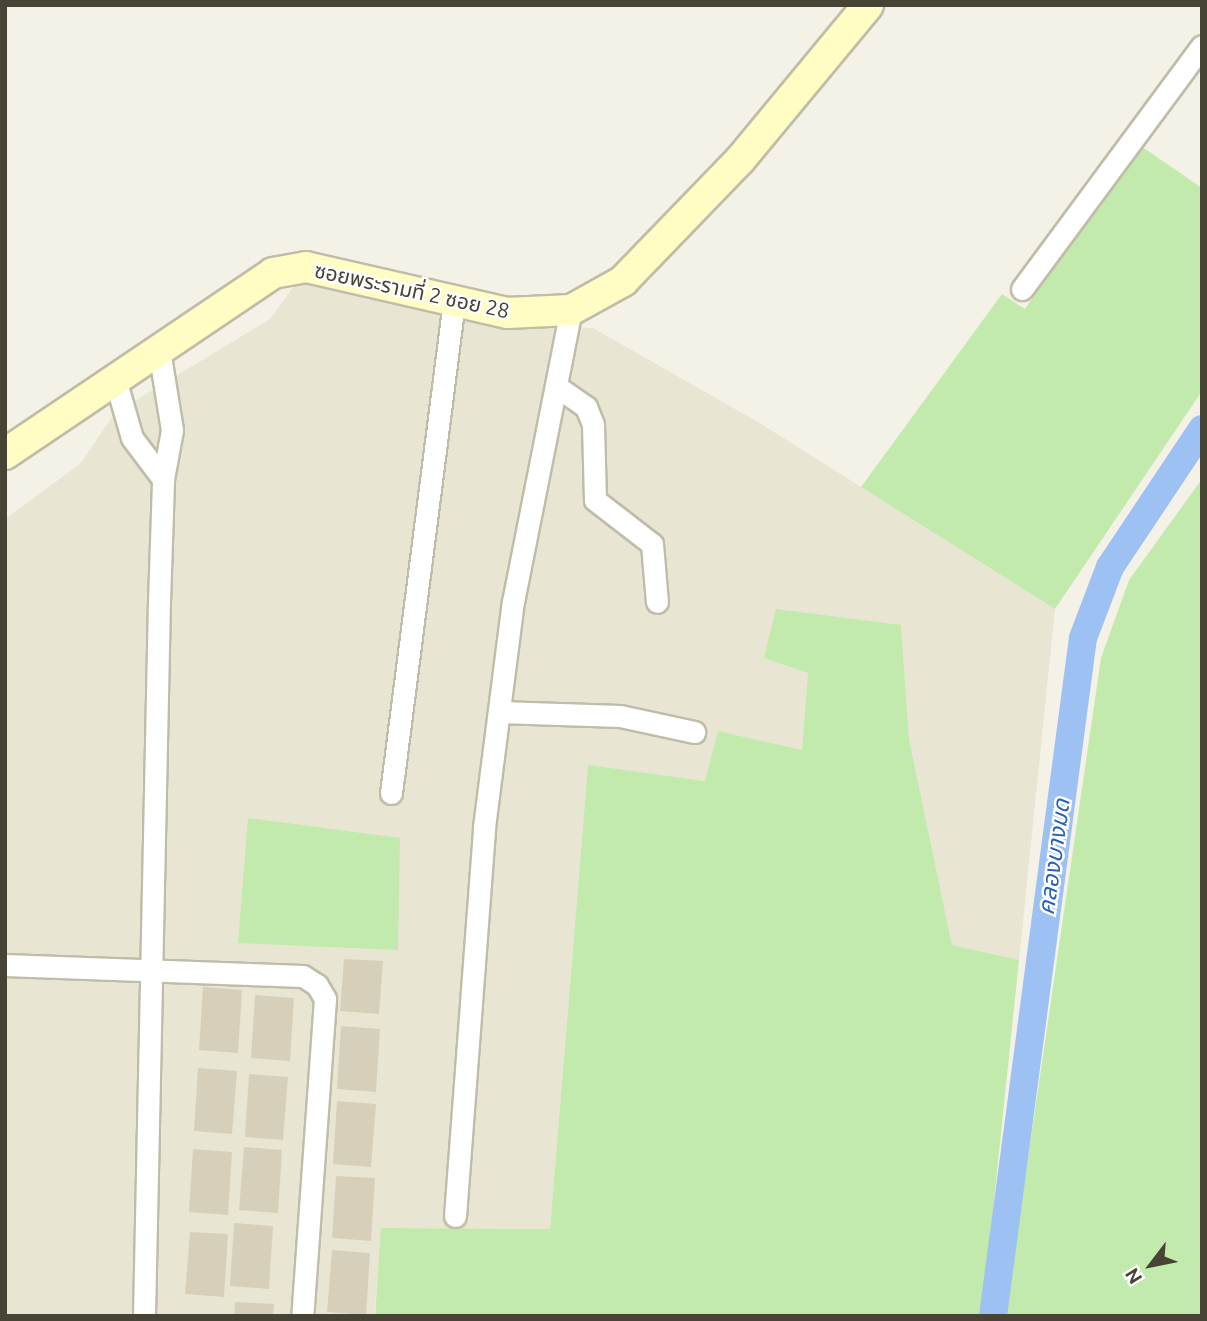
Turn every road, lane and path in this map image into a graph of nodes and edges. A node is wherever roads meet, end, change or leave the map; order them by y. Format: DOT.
graph roads {
  1 [pos="869,5"];
  2 [pos="1202,46"];
  3 [pos="1022,289"];
  4 [pos="454,301"];
  5 [pos="571,310"];
  6 [pos="159,350"];
  7 [pos="115,379"];
  8 [pos="556,386"];
  9 [pos="5,454"];
  10 [pos="163,479"];
  11 [pos="657,602"];
  12 [pos="499,712"];
  13 [pos="694,732"];
  14 [pos="391,793"];
  15 [pos="5,965"];
  16 [pos="152,974"];
  17 [pos="455,1216"];
  18 [pos="144,1316"];
  19 [pos="302,1316"];
  1 -- 5 [label="street, ซอยพระรามที่ 2 ซอย 28"];
  2 -- 3 [label="street"];
  4 -- 5 [label="street, ซอยพระรามที่ 2 ซอย 28"];
  4 -- 6 [label="street, ซอยพระรามที่ 2 ซอย 28"];
  4 -- 14 [label="street"];
  5 -- 8 [label="street"];
  6 -- 7 [label="street, ซอยพระรามที่ 2 ซอย 28"];
  6 -- 10 [label="street"];
  7 -- 9 [label="street, ซอยพระรามที่ 2 ซอย 28"];
  7 -- 10 [label="street"];
  8 -- 11 [label="street"];
  8 -- 12 [label="street"];
  10 -- 16 [label="street"];
  12 -- 13 [label="street"];
  12 -- 17 [label="street"];
  15 -- 16 [label="street"];
  16 -- 18 [label="street"];
  16 -- 19 [label="street"];
}
